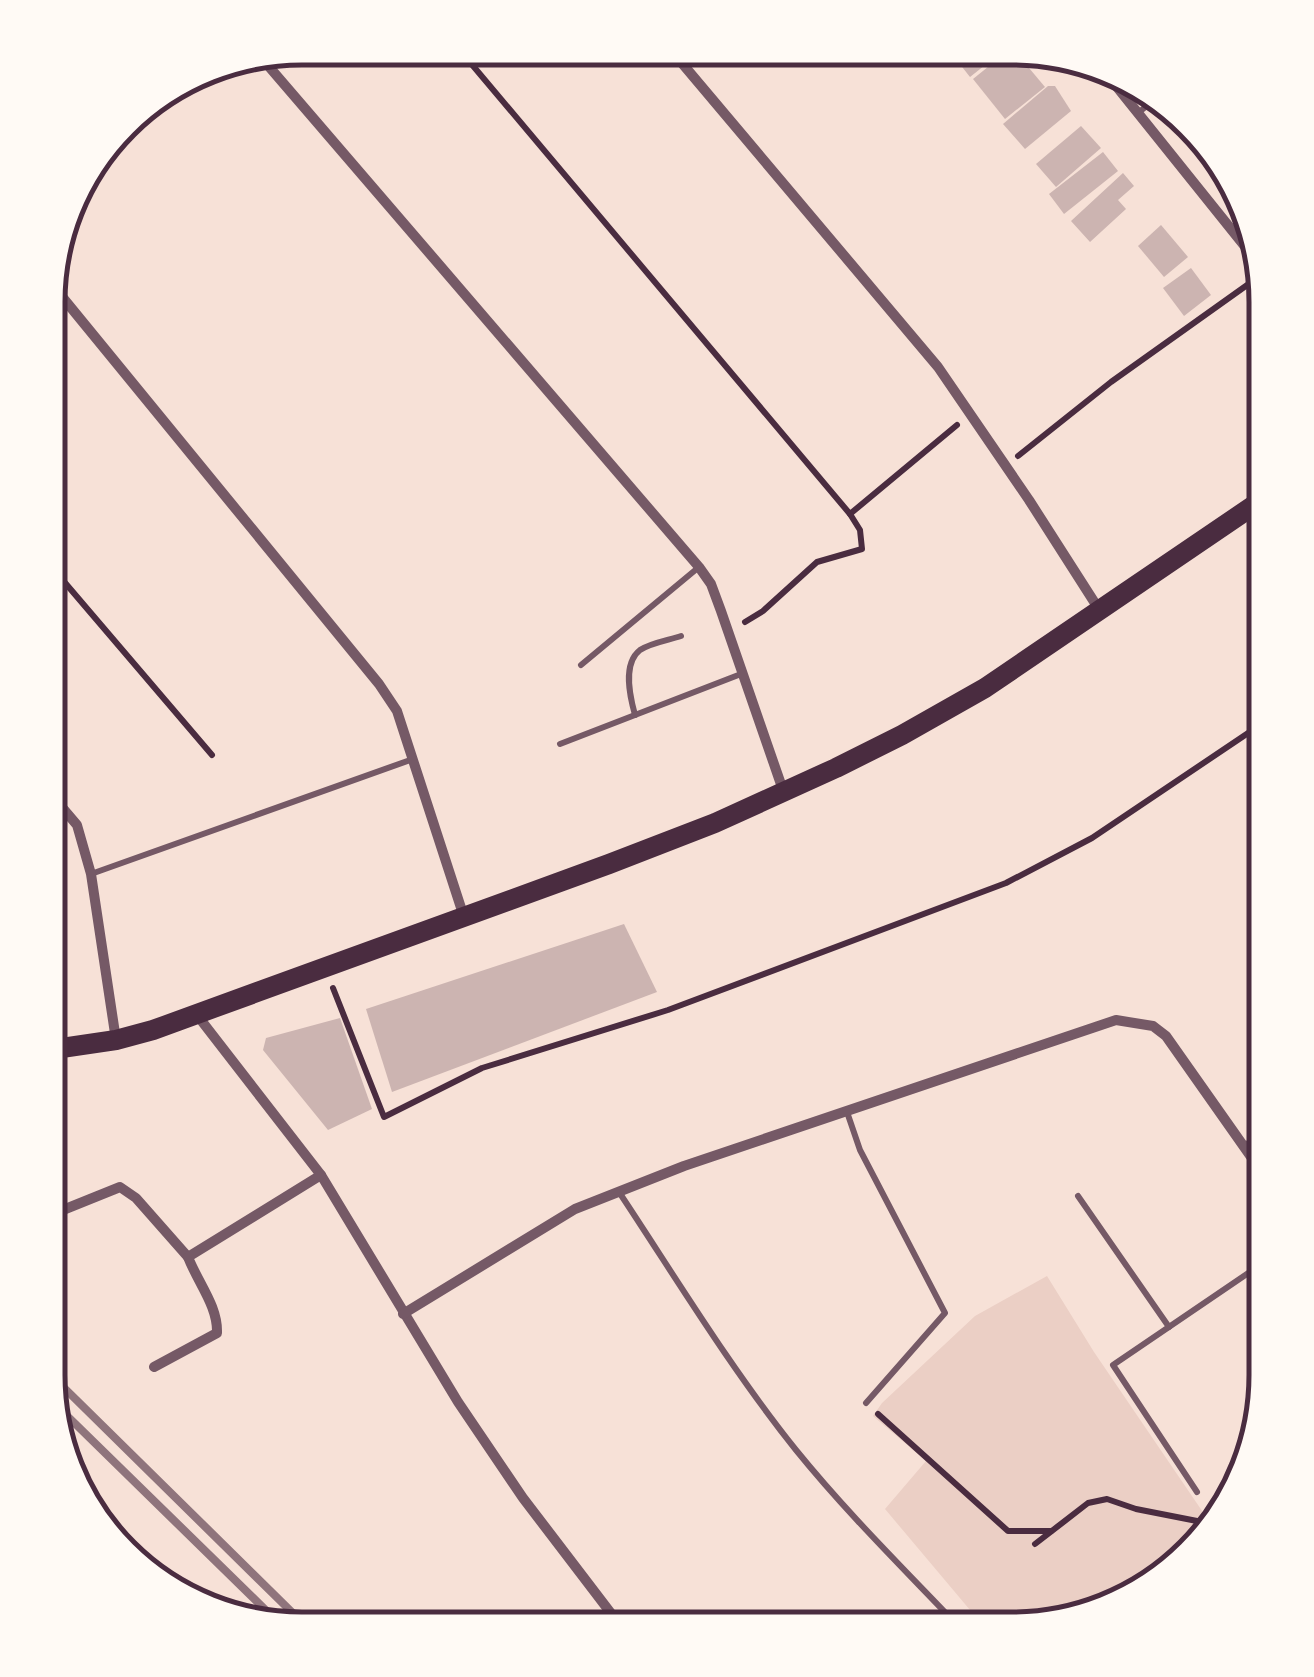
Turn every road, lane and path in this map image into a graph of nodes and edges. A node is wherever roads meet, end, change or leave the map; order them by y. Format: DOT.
graph roads {
  1 [pos="685,65"];
  2 [pos="473,66"];
  3 [pos="271,68"];
  4 [pos="1120,91"];
  5 [pos="1146,106"];
  6 [pos="1138,112"];
  7 [pos="1241,240"];
  8 [pos="1248,285"];
  9 [pos="65,300"];
  10 [pos="971,413"];
  11 [pos="1006,466"];
  12 [pos="1249,509"];
  13 [pos="850,514"];
  14 [pos="699,568"];
  15 [pos="65,583"];
  16 [pos="1100,612"];
  17 [pos="726,627"];
  18 [pos="681,636"];
  19 [pos="581,666"];
  20 [pos="741,674"];
  21 [pos="635,716"];
  22 [pos="1249,733"];
  23 [pos="560,744"];
  24 [pos="212,755"];
  25 [pos="414,760"];
  26 [pos="784,793"];
  27 [pos="65,811"];
  28 [pos="92,874"];
  29 [pos="464,918"];
  30 [pos="325,968"];
  31 [pos="195,1012"];
  32 [pos="116,1040"];
  33 [pos="65,1048"];
  34 [pos="846,1112"];
  35 [pos="1248,1143"];
  36 [pos="1244,1146"];
  37 [pos="1248,1152"];
  38 [pos="321,1175"];
  39 [pos="618,1191"];
  40 [pos="1078,1196"];
  41 [pos="65,1209"];
  42 [pos="188,1257"];
  43 [pos="1248,1273"];
  44 [pos="403,1314"];
  45 [pos="1169,1327"];
  46 [pos="154,1367"];
  47 [pos="866,1403"];
  48 [pos="1197,1492"];
  49 [pos="1197,1521"];
  50 [pos="1051,1531"];
  51 [pos="1035,1544"];
  52 [pos="610,1611"];
  53 [pos="944,1611"];
  1 -- 10 [label="street"];
  2 -- 13 [label="path"];
  3 -- 14 [label="street"];
  4 -- 6 [label="street"];
  5 -- 6 [label="lane"];
  6 -- 7 [label="street"];
  8 -- 11 [label="path"];
  9 -- 25 [label="street"];
  10 -- 11 [label="street"];
  10 -- 13 [label="path"];
  11 -- 16 [label="street"];
  12 -- 16 [label="main road"];
  13 -- 17 [label="path"];
  14 -- 17 [label="street"];
  14 -- 19 [label="lane"];
  15 -- 24 [label="path"];
  16 -- 26 [label="main road"];
  17 -- 20 [label="street"];
  18 -- 21 [label="lane"];
  20 -- 21 [label="lane"];
  20 -- 26 [label="street"];
  21 -- 23 [label="lane"];
  22 -- 30 [label="path"];
  25 -- 28 [label="lane"];
  25 -- 29 [label="street"];
  26 -- 29 [label="main road"];
  27 -- 28 [label="street"];
  28 -- 32 [label="street"];
  29 -- 30 [label="main road"];
  30 -- 31 [label="main road"];
  31 -- 32 [label="main road"];
  31 -- 38 [label="street"];
  32 -- 33 [label="main road"];
  34 -- 36 [label="street"];
  34 -- 39 [label="street"];
  34 -- 47 [label="lane"];
  35 -- 36 [label="lane"];
  36 -- 37 [label="street"];
  38 -- 42 [label="street"];
  38 -- 44 [label="street"];
  39 -- 44 [label="street"];
  39 -- 53 [label="lane"];
  40 -- 45 [label="lane"];
  41 -- 42 [label="street"];
  42 -- 46 [label="street"];
  43 -- 45 [label="lane"];
  44 -- 52 [label="street"];
  45 -- 48 [label="lane"];
  47 -- 50 [label="path"];
  49 -- 50 [label="path"];
  50 -- 51 [label="path"];
}
